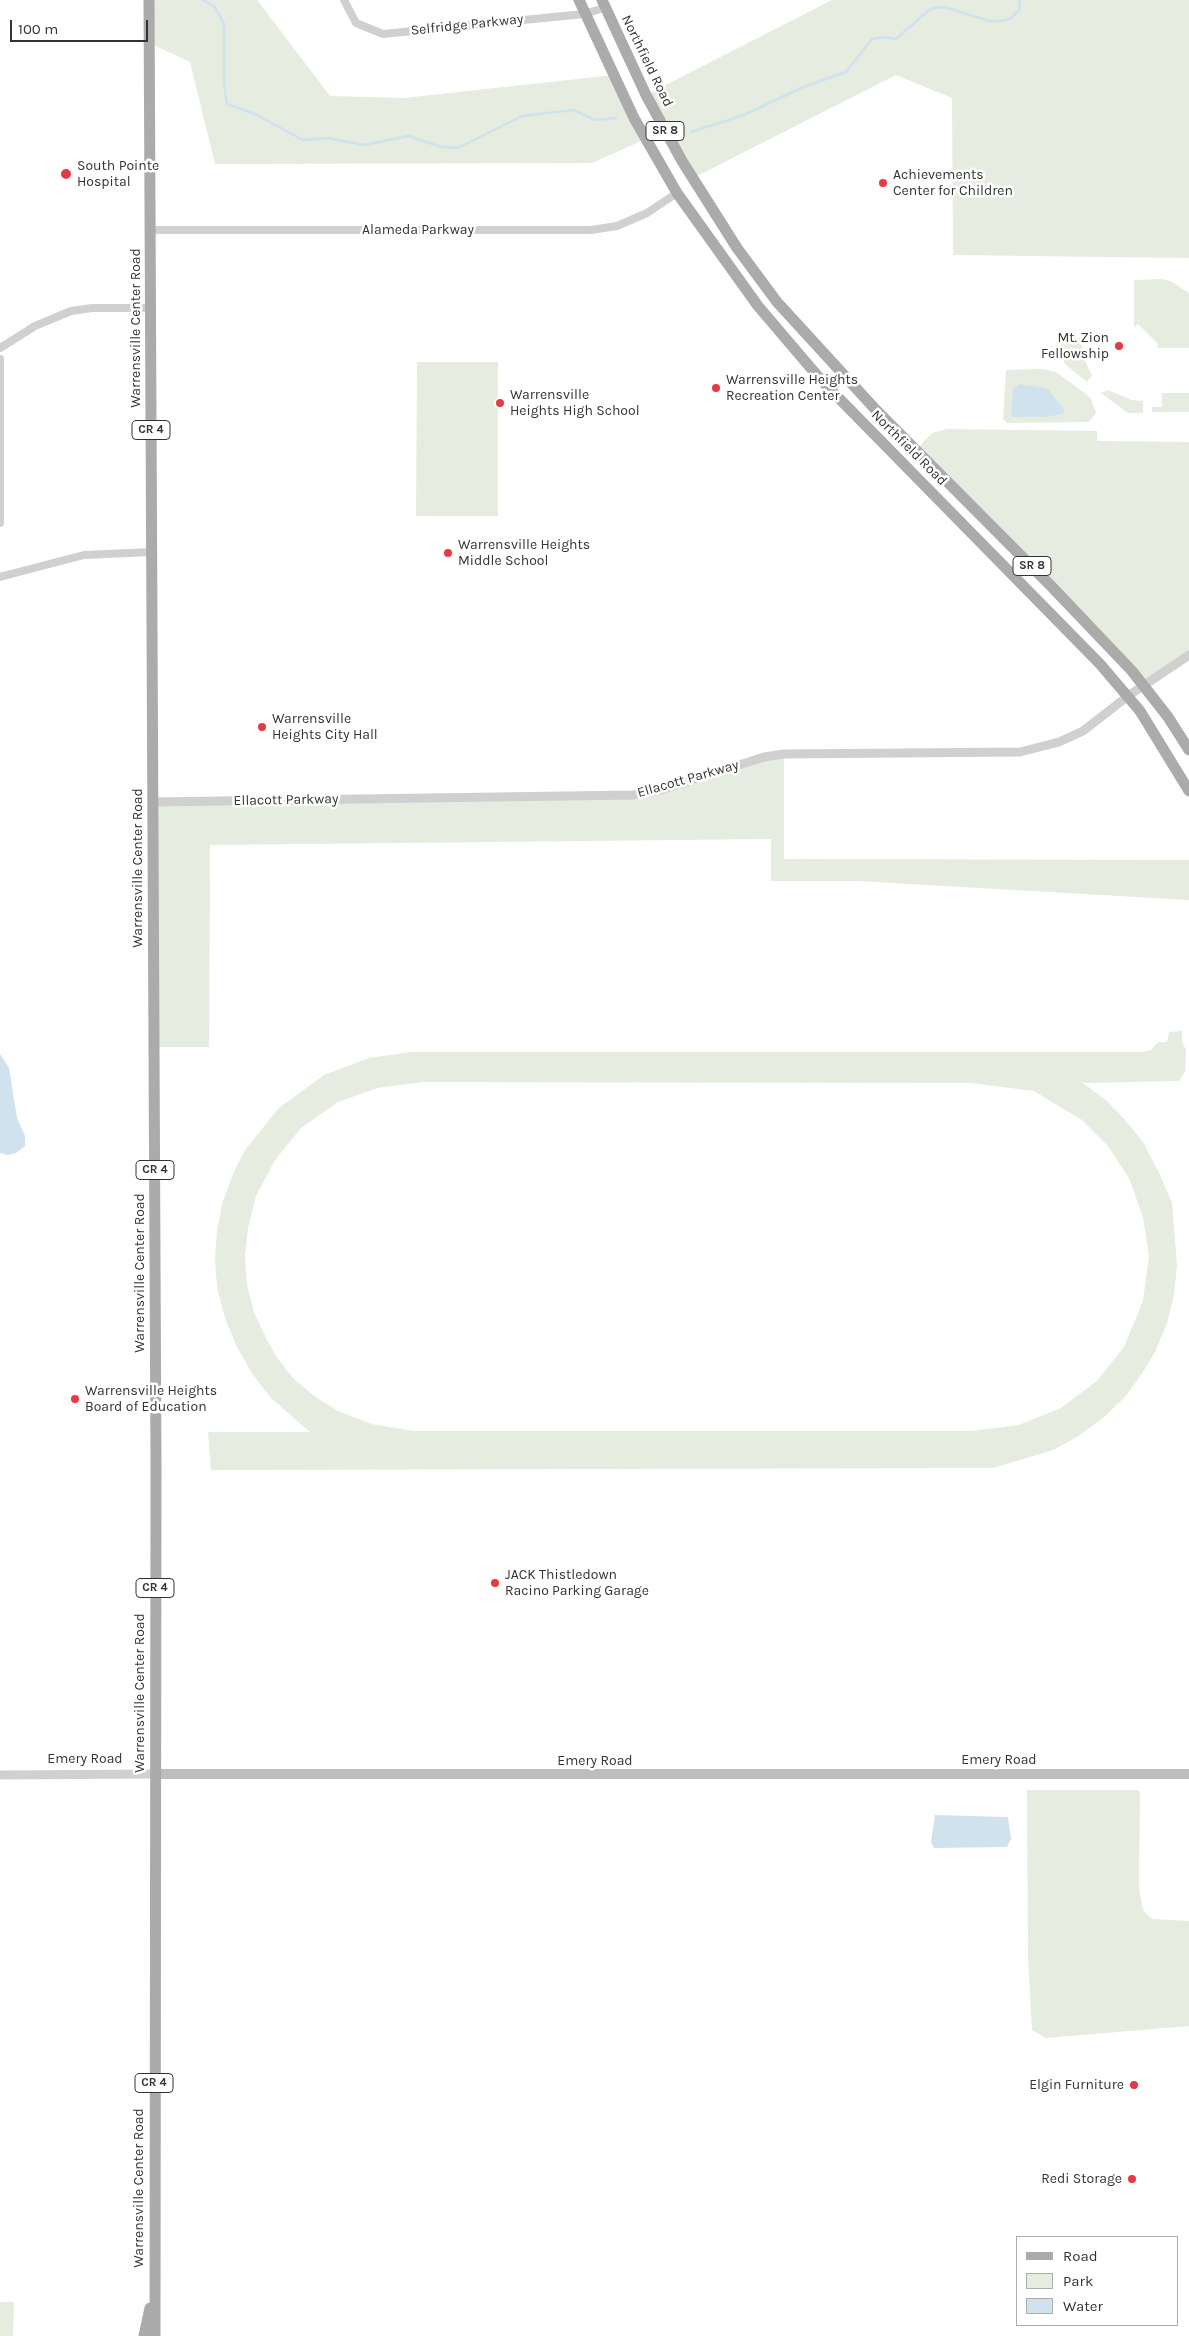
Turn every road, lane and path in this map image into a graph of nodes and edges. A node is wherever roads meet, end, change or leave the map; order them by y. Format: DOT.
graph roads {
  1 [pos="148,0"];
  2 [pos="344,0"];
  3 [pos="579,0"];
  4 [pos="603,4"];
  5 [pos="584,14"];
  6 [pos="677,193"];
  7 [pos="151,230"];
  8 [pos="151,308"];
  9 [pos="0,348"];
  10 [pos="0,360"];
  11 [pos="0,522"];
  12 [pos="152,552"];
  13 [pos="0,577"];
  14 [pos="1189,654"];
  15 [pos="1144,685"];
  16 [pos="1128,696"];
  17 [pos="1189,750"];
  18 [pos="1189,791"];
  19 [pos="152,802"];
  20 [pos="155,1774"];
  21 [pos="1189,1774"];
  22 [pos="0,1775"];
  23 [pos="154,2282"];
  24 [pos="156,2333"];
  25 [pos="144,2336"];
  1 -- 7 [label="main road, Warrensville Center Road / CR 4"];
  2 -- 5 [label="street, Selfridge Parkway"];
  3 -- 5 [label="main road, Northfield Road / SR 8"];
  4 -- 5 [label="street, Selfridge Parkway"];
  4 -- 15 [label="main road, Northfield Road / SR 8"];
  5 -- 6 [label="main road, Northfield Road / SR 8"];
  6 -- 7 [label="street, Alameda Parkway"];
  6 -- 16 [label="main road, Northfield Road / SR 8"];
  7 -- 8 [label="main road, Warrensville Center Road / CR 4"];
  8 -- 9 [label="street"];
  8 -- 12 [label="main road, Warrensville Center Road / CR 4"];
  10 -- 11 [label="street"];
  12 -- 13 [label="street"];
  12 -- 19 [label="main road, Warrensville Center Road / CR 4"];
  14 -- 15 [label="street, Ellacott Parkway"];
  15 -- 16 [label="street, Ellacott Parkway"];
  15 -- 17 [label="main road, Northfield Road / SR 8"];
  16 -- 18 [label="main road, Northfield Road / SR 8"];
  16 -- 19 [label="street, Ellacott Parkway"];
  19 -- 20 [label="main road, Warrensville Center Road / CR 4"];
  20 -- 21 [label="main road, Emery Road"];
  20 -- 22 [label="street, Emery Road"];
  20 -- 23 [label="main road, Warrensville Center Road / CR 4"];
  23 -- 24 [label="main road, Warrensville Center Road / CR 4"];
  23 -- 25 [label="main road"];
}
